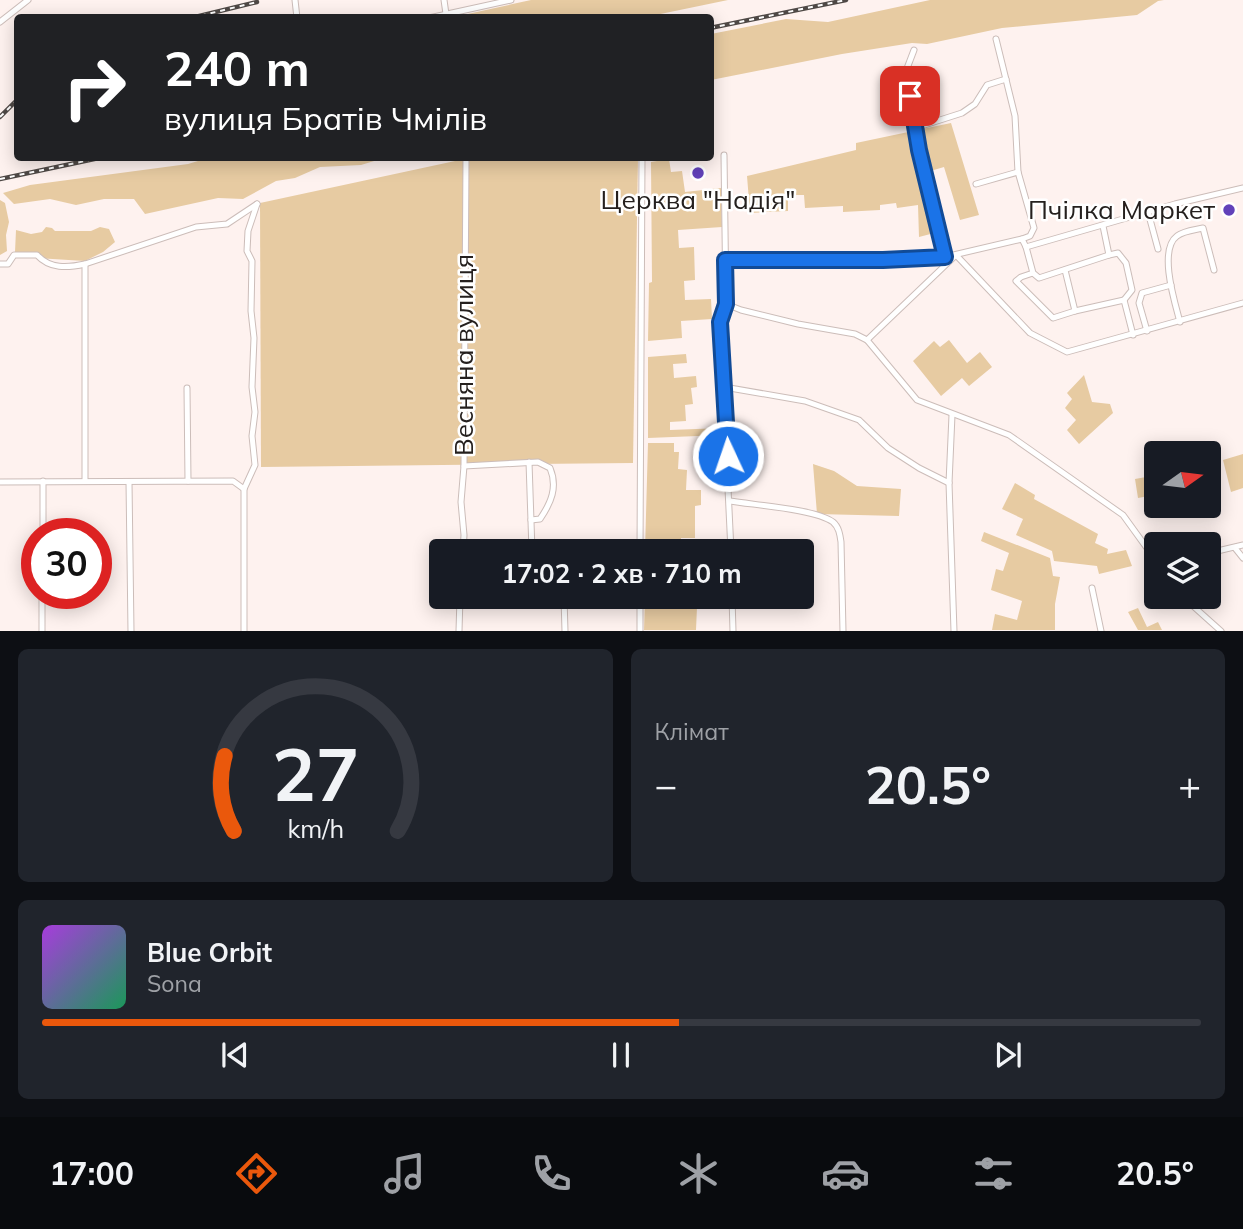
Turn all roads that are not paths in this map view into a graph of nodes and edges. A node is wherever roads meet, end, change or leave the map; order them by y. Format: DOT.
graph roads {
  1 [pos="28,0"];
  2 [pos="444,0"];
  3 [pos="511,0"];
  4 [pos="446,14"];
  5 [pos="0,22"];
  6 [pos="996,39"];
  7 [pos="914,50"];
  8 [pos="1006,79"];
  9 [pos="915,128"];
  10 [pos="724,155"];
  11 [pos="466,161"];
  12 [pos="642,161"];
  13 [pos="1018,172"];
  14 [pos="976,184"];
  15 [pos="1243,187"];
  16 [pos="1148,212"];
  17 [pos="1102,226"];
  18 [pos="1022,239"];
  19 [pos="1026,247"];
  20 [pos="1158,249"];
  21 [pos="956,255"];
  22 [pos="1108,255"];
  23 [pos="945,257"];
  24 [pos="725,260"];
  25 [pos="0,264"];
  26 [pos="85,264"];
  27 [pos="1065,270"];
  28 [pos="1214,270"];
  29 [pos="1033,273"];
  30 [pos="1171,285"];
  31 [pos="1124,300"];
  32 [pos="1243,303"];
  33 [pos="726,304"];
  34 [pos="1075,311"];
  35 [pos="1180,322"];
  36 [pos="1147,331"];
  37 [pos="1133,335"];
  38 [pos="867,340"];
  39 [pos="187,387"];
  40 [pos="724,387"];
  41 [pos="953,415"];
  42 [pos="529,462"];
  43 [pos="464,466"];
  44 [pos="43,481"];
  45 [pos="85,481"];
  46 [pos="188,481"];
  47 [pos="0,482"];
  48 [pos="129,482"];
  49 [pos="949,483"];
  50 [pos="244,489"];
  51 [pos="730,501"];
  52 [pos="43,518"];
  53 [pos="531,520"];
  54 [pos="464,539"];
  55 [pos="532,539"];
  56 [pos="640,539"];
  57 [pos="731,539"];
  58 [pos="1144,544"];
  59 [pos="1243,545"];
  60 [pos="1235,548"];
  61 [pos="1221,550"];
  62 [pos="1243,558"];
  63 [pos="1092,588"];
  64 [pos="42,609"];
  65 [pos="460,609"];
  66 [pos="564,609"];
  67 [pos="640,609"];
  68 [pos="732,609"];
  69 [pos="1196,609"];
  70 [pos="42,631"];
  71 [pos="131,631"];
  72 [pos="244,631"];
  73 [pos="459,631"];
  74 [pos="565,631"];
  75 [pos="640,631"];
  76 [pos="733,631"];
  77 [pos="844,631"];
  78 [pos="954,631"];
  79 [pos="1101,631"];
  80 [pos="1221,631"];
  1 -- 5 [label="street"];
  2 -- 4 [label="street"];
  3 -- 4 [label="street"];
  6 -- 8 [label="street"];
  7 -- 9 [label="street"];
  8 -- 9 [label="street"];
  8 -- 13 [label="street"];
  9 -- 23 [label="street"];
  10 -- 24 [label="street"];
  11 -- 43 [label="street, Весняна вулиця"];
  12 -- 56 [label="street"];
  13 -- 14 [label="street"];
  13 -- 18 [label="street"];
  15 -- 16 [label="street"];
  16 -- 17 [label="street"];
  16 -- 20 [label="street"];
  17 -- 19 [label="street"];
  17 -- 22 [label="street"];
  18 -- 19 [label="street"];
  18 -- 21 [label="street"];
  19 -- 29 [label="street"];
  21 -- 23 [label="street"];
  21 -- 37 [label="street"];
  21 -- 38 [label="street"];
  22 -- 27 [label="street"];
  22 -- 31 [label="street"];
  23 -- 24 [label="street"];
  24 -- 33 [label="street"];
  25 -- 26 [label="street"];
  26 -- 45 [label="street"];
  26 -- 50 [label="street"];
  27 -- 29 [label="street"];
  27 -- 34 [label="street"];
  28 -- 30 [label="street"];
  29 -- 34 [label="street"];
  30 -- 35 [label="street"];
  30 -- 36 [label="street"];
  31 -- 34 [label="street"];
  31 -- 37 [label="street"];
  32 -- 35 [label="street"];
  33 -- 38 [label="street"];
  33 -- 40 [label="street"];
  35 -- 36 [label="street"];
  36 -- 37 [label="street"];
  38 -- 41 [label="street"];
  39 -- 46 [label="street"];
  40 -- 49 [label="street"];
  40 -- 51 [label="street"];
  41 -- 49 [label="street"];
  41 -- 58 [label="street"];
  42 -- 43 [label="street"];
  42 -- 53 [label="street"];
  42 -- 53 [label="street"];
  43 -- 54 [label="street, Весняна вулиця"];
  44 -- 45 [label="street"];
  44 -- 47 [label="street"];
  44 -- 52 [label="street"];
  45 -- 48 [label="street"];
  46 -- 48 [label="street"];
  46 -- 50 [label="street"];
  48 -- 71 [label="street"];
  49 -- 78 [label="street"];
  50 -- 72 [label="street"];
  51 -- 57 [label="street"];
  51 -- 77 [label="street"];
  53 -- 55 [label="street"];
  59 -- 60 [label="street"];
  60 -- 61 [label="street"];
  60 -- 62 [label="street"];
  63 -- 79 [label="street"];
  64 -- 70 [label="street"];
  65 -- 73 [label="street"];
  66 -- 74 [label="street"];
  67 -- 75 [label="street"];
  68 -- 76 [label="street"];
  69 -- 80 [label="street"];
}
